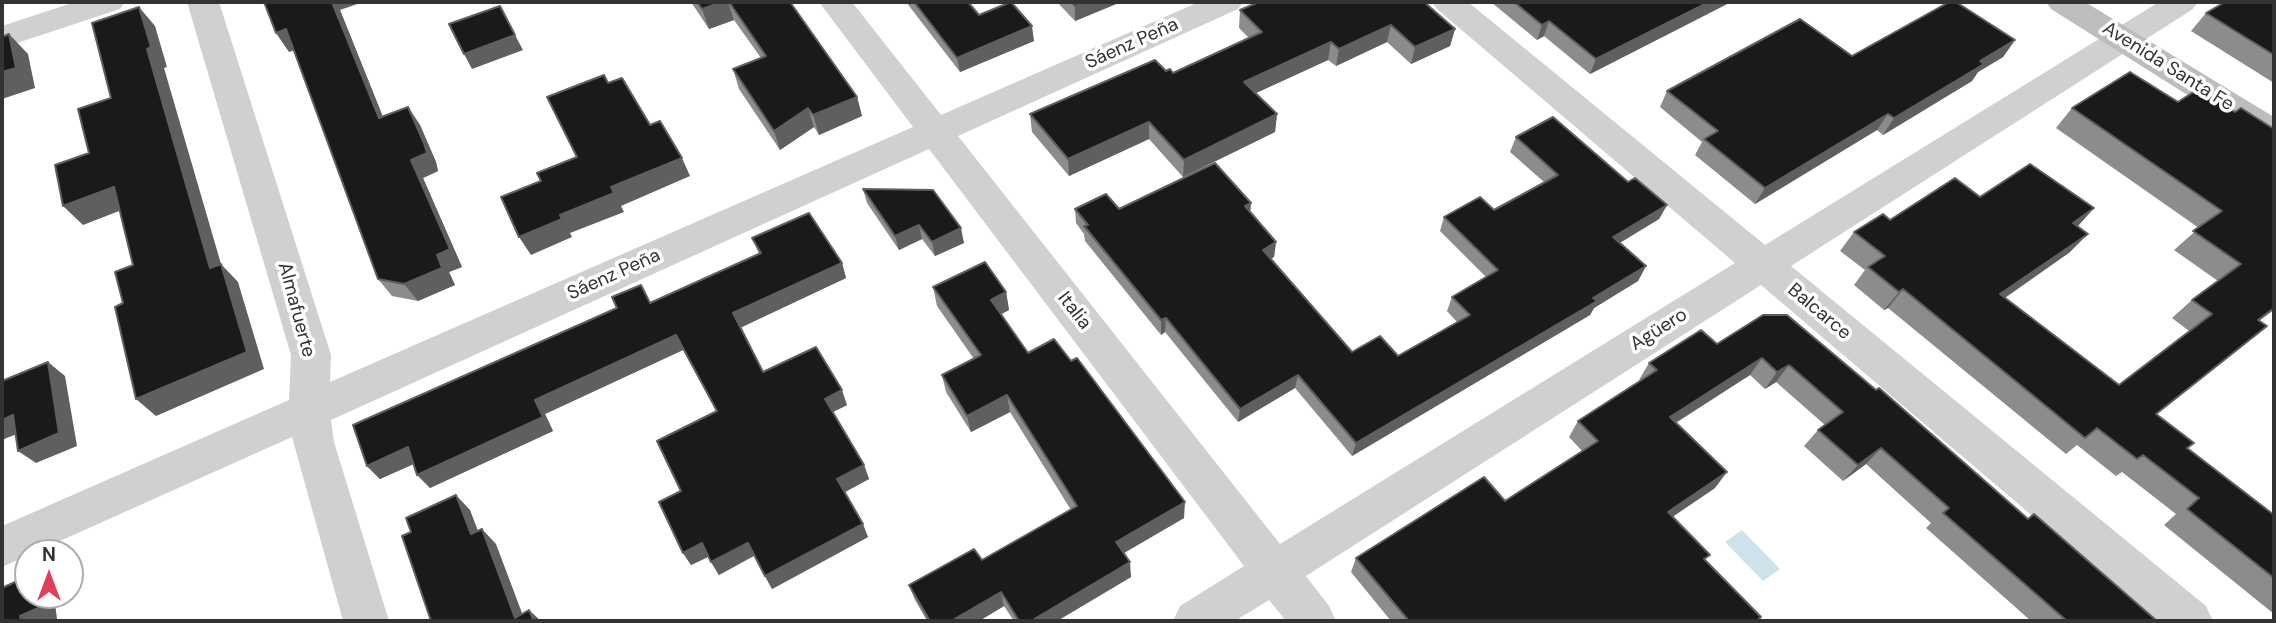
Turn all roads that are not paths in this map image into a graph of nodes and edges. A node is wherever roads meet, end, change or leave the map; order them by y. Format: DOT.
graph roads {
  1 [pos="109,2"];
  2 [pos="203,2"];
  3 [pos="835,2"];
  4 [pos="1227,2"];
  5 [pos="1448,2"];
  6 [pos="2062,2"];
  7 [pos="2182,2"];
  8 [pos="2,37"];
  9 [pos="2122,39"];
  10 [pos="935,131"];
  11 [pos="2274,133"];
  12 [pos="1763,265"];
  13 [pos="309,411"];
  14 [pos="2,547"];
  15 [pos="1275,572"];
  16 [pos="366,621"];
  17 [pos="1196,621"];
  18 [pos="1313,621"];
  19 [pos="2190,621"];
  1 -- 8 [label="street"];
  2 -- 13 [label="street, Almafuerte"];
  3 -- 10 [label="street, Italia"];
  4 -- 10 [label="street, Sáenz Peña"];
  5 -- 12 [label="street, Balcarce"];
  6 -- 9 [label="main road, Avenida Santa Fe"];
  7 -- 9 [label="street, Agüero"];
  9 -- 11 [label="main road, Avenida Santa Fe"];
  9 -- 12 [label="street, Agüero"];
  10 -- 13 [label="street, Sáenz Peña"];
  10 -- 15 [label="street, Italia"];
  12 -- 15 [label="street, Agüero"];
  12 -- 19 [label="street, Balcarce"];
  13 -- 14 [label="street, Sáenz Peña"];
  13 -- 16 [label="street, Almafuerte"];
  15 -- 17 [label="street, Agüero"];
  15 -- 18 [label="street, Italia"];
}
